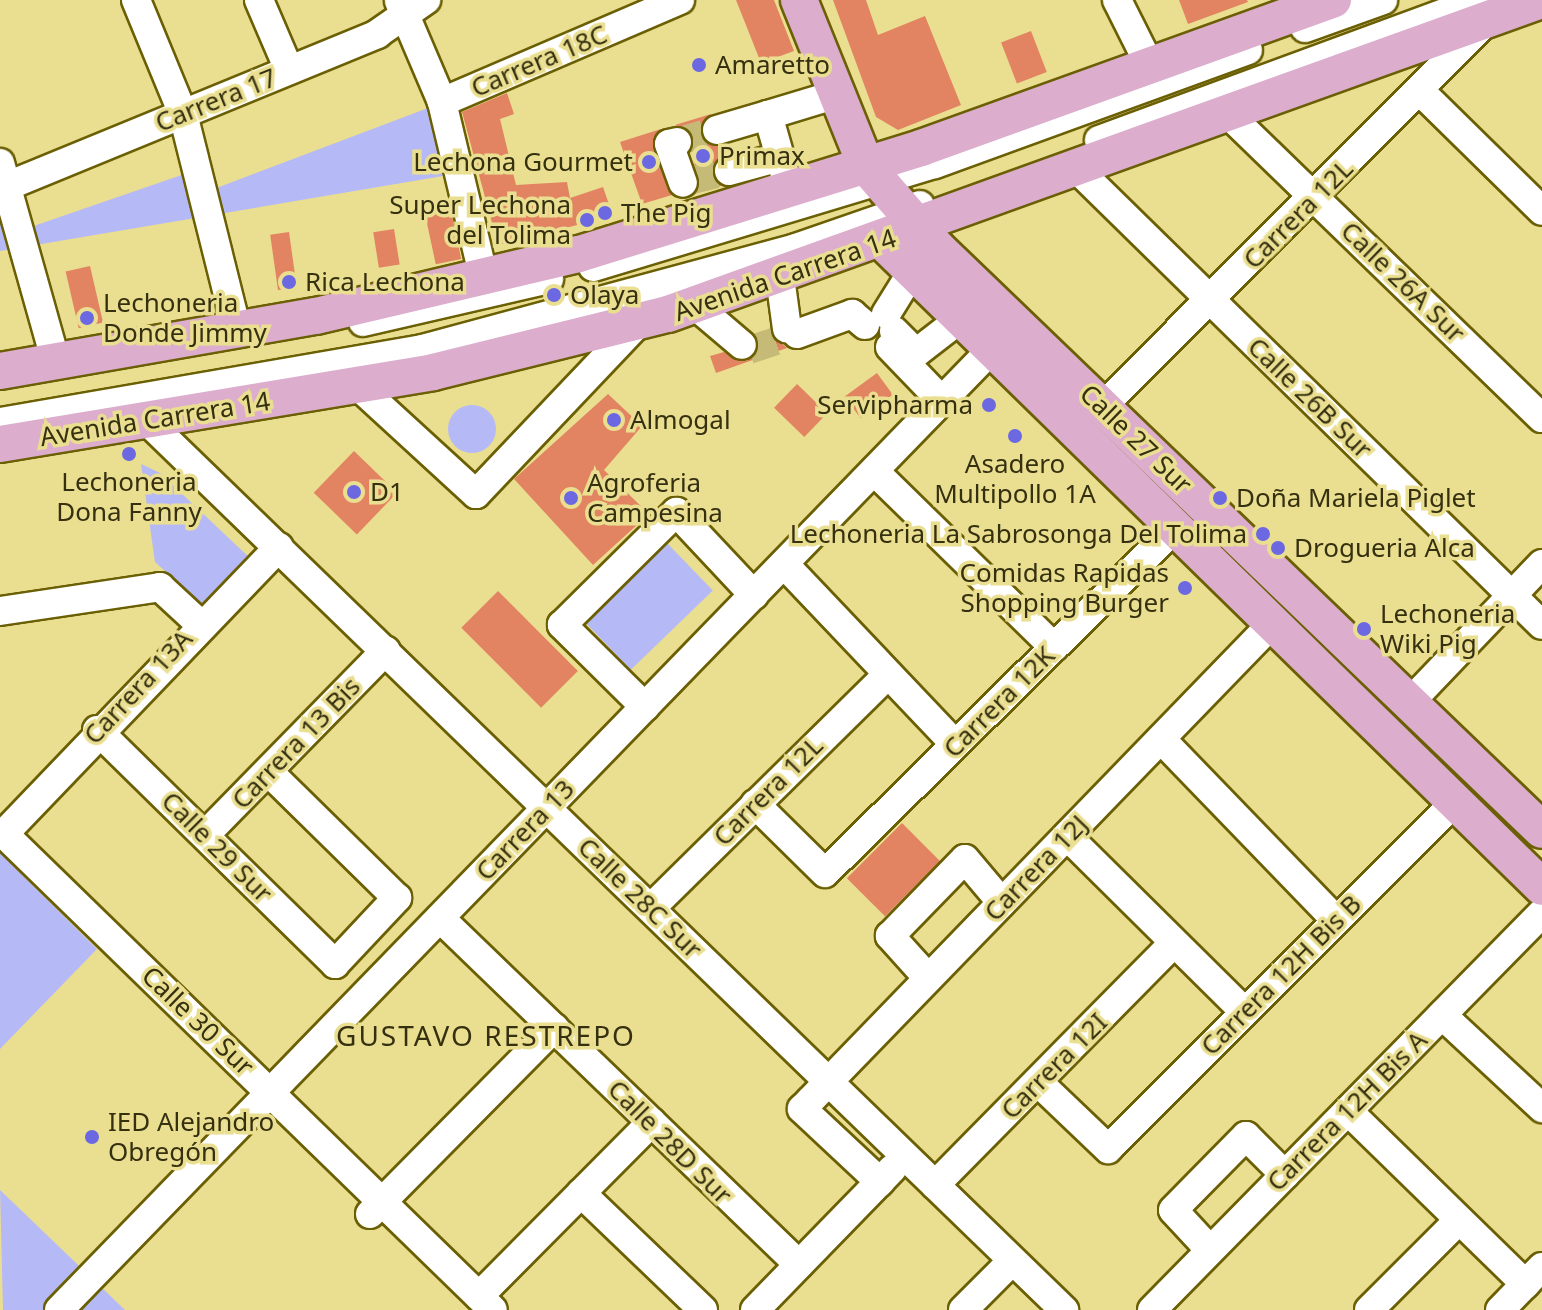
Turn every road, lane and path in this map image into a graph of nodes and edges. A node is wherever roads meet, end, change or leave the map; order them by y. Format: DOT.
graph roads {
  1 [pos="136,0"];
  2 [pos="259,0"];
  3 [pos="680,0"];
  4 [pos="799,0"];
  5 [pos="1117,0"];
  6 [pos="1333,0"];
  7 [pos="1383,0"];
  8 [pos="1541,0"];
  9 [pos="410,5"];
  10 [pos="1485,9"];
  11 [pos="1150,66"];
  12 [pos="289,70"];
  13 [pos="1420,91"];
  14 [pos="837,94"];
  15 [pos="442,102"];
  16 [pos="183,114"];
  17 [pos="1228,114"];
  18 [pos="768,115"];
  19 [pos="717,130"];
  20 [pos="677,142"];
  21 [pos="729,171"];
  22 [pos="1079,171"];
  23 [pos="785,174"];
  24 [pos="3,179"];
  25 [pos="863,181"];
  26 [pos="1316,198"];
  27 [pos="1542,211"];
  28 [pos="697,219"];
  29 [pos="901,224"];
  30 [pos="912,272"];
  31 [pos="780,277"];
  32 [pos="484,278"];
  33 [pos="1211,301"];
  34 [pos="696,306"];
  35 [pos="960,319"];
  36 [pos="638,323"];
  37 [pos="882,328"];
  38 [pos="237,330"];
  39 [pos="742,345"];
  40 [pos="991,350"];
  41 [pos="912,359"];
  42 [pos="56,362"];
  43 [pos="0,371"];
  44 [pos="0,385"];
  45 [pos="358,386"];
  46 [pos="942,401"];
  47 [pos="1102,407"];
  48 [pos="1542,418"];
  49 [pos="146,420"];
  50 [pos="0,422"];
  51 [pos="0,444"];
  52 [pos="874,471"];
  53 [pos="1172,531"];
  54 [pos="279,547"];
  55 [pos="784,564"];
  56 [pos="1542,564"];
  57 [pos="754,595"];
  58 [pos="1511,595"];
  59 [pos="0,611"];
  60 [pos="199,623"];
  61 [pos="1542,625"];
  62 [pos="1269,627"];
  63 [pos="1054,647"];
  64 [pos="386,650"];
  65 [pos="887,675"];
  66 [pos="1410,702"];
  67 [pos="645,707"];
  68 [pos="97,730"];
  69 [pos="1161,739"];
  70 [pos="955,744"];
  71 [pos="270,773"];
  72 [pos="1455,802"];
  73 [pos="755,804"];
  74 [pos="547,808"];
  75 [pos="1542,830"];
  76 [pos="4,834"];
  77 [pos="206,834"];
  78 [pos="1067,836"];
  79 [pos="1542,887"];
  80 [pos="1002,903"];
  81 [pos="651,908"];
  82 [pos="1542,913"];
  83 [pos="440,918"];
  84 [pos="1336,920"];
  85 [pos="1172,945"];
  86 [pos="928,978"];
  87 [pos="1245,1012"];
  88 [pos="1442,1015"];
  89 [pos="554,1028"];
  90 [pos="829,1081"];
  91 [pos="1038,1082"];
  92 [pos="271,1092"];
  93 [pos="1542,1108"];
  94 [pos="1348,1111"];
  95 [pos="652,1122"];
  96 [pos="904,1157"];
  97 [pos="1285,1175"];
  98 [pos="880,1182"];
  99 [pos="935,1185"];
  100 [pos="581,1193"];
  101 [pos="376,1208"];
  102 [pos="1459,1220"];
  103 [pos="1210,1250"];
  104 [pos="1012,1261"];
  105 [pos="799,1265"];
  106 [pos="1534,1276"];
  107 [pos="486,1303"];
  108 [pos="59,1310"];
  109 [pos="703,1310"];
  110 [pos="755,1310"];
  111 [pos="963,1310"];
  112 [pos="1064,1310"];
  113 [pos="1152,1310"];
  114 [pos="1369,1310"];
  115 [pos="1500,1310"];
  1 -- 16 [label="street"];
  2 -- 12 [label="street"];
  3 -- 15 [label="street, Carrera 18C"];
  4 -- 14 [label="main road, Calle 27 Sur"];
  5 -- 11 [label="street"];
  6 -- 11 [label="main road"];
  7 -- 25 [label="street"];
  8 -- 10 [label="main road, Avenida Carrera 14"];
  9 -- 12 [label="street, Carrera 17"];
  9 -- 15 [label="street"];
  10 -- 13 [label="street, Carrera 12L"];
  10 -- 17 [label="main road, Avenida Carrera 14"];
  10 -- 29 [label="street"];
  11 -- 25 [label="main road"];
  12 -- 16 [label="street, Carrera 17"];
  13 -- 26 [label="street, Carrera 12L"];
  13 -- 27 [label="street"];
  14 -- 18 [label="street"];
  14 -- 25 [label="main road, Calle 27 Sur"];
  15 -- 32 [label="street"];
  16 -- 24 [label="street, Carrera 17"];
  16 -- 38 [label="street"];
  17 -- 22 [label="main road, Avenida Carrera 14"];
  17 -- 26 [label="street, Calle 26A Sur"];
  18 -- 19 [label="street"];
  18 -- 23 [label="street"];
  20 -- 28 [label="street"];
  21 -- 23 [label="street"];
  22 -- 29 [label="main road, Avenida Carrera 14"];
  22 -- 33 [label="street, Calle 26B Sur"];
  23 -- 25 [label="main road"];
  23 -- 28 [label="main road"];
  24 -- 42 [label="street"];
  25 -- 29 [label="main road, Calle 27 Sur"];
  25 -- 44 [label="street"];
  26 -- 33 [label="street, Carrera 12L"];
  26 -- 48 [label="street, Calle 26A Sur"];
  28 -- 32 [label="main road"];
  29 -- 30 [label="main road, Calle 27 Sur"];
  29 -- 31 [label="main road, Avenida Carrera 14"];
  29 -- 47 [label="main road, Calle 27 Sur"];
  29 -- 50 [label="street"];
  30 -- 35 [label="main road, Calle 27 Sur"];
  30 -- 37 [label="street"];
  31 -- 34 [label="main road, Avenida Carrera 14"];
  31 -- 37 [label="street"];
  32 -- 38 [label="main road"];
  33 -- 47 [label="street, Carrera 12L"];
  33 -- 58 [label="street, Calle 26B Sur"];
  34 -- 36 [label="main road, Avenida Carrera 14"];
  34 -- 39 [label="street"];
  35 -- 40 [label="main road, Calle 27 Sur"];
  35 -- 41 [label="street"];
  36 -- 45 [label="main road, Avenida Carrera 14"];
  36 -- 45 [label="street"];
  37 -- 41 [label="street"];
  38 -- 42 [label="main road"];
  40 -- 46 [label="street, Carrera 13"];
  40 -- 53 [label="main road, Calle 27 Sur"];
  41 -- 46 [label="street"];
  42 -- 43 [label="main road"];
  45 -- 49 [label="main road, Avenida Carrera 14"];
  46 -- 52 [label="street, Carrera 13"];
  47 -- 66 [label="main road, Calle 27 Sur"];
  49 -- 51 [label="main road, Avenida Carrera 14"];
  49 -- 54 [label="street, Calle 28C Sur"];
  52 -- 55 [label="street, Carrera 13"];
  52 -- 63 [label="street"];
  53 -- 62 [label="main road, Calle 27 Sur"];
  53 -- 63 [label="street, Carrera 12K"];
  54 -- 60 [label="street, Carrera 13A"];
  54 -- 64 [label="street, Calle 28C Sur"];
  55 -- 57 [label="street, Carrera 13"];
  55 -- 65 [label="street"];
  56 -- 58 [label="street"];
  57 -- 67 [label="street, Carrera 13"];
  57 -- 67 [label="street"];
  58 -- 61 [label="street, Calle 26B Sur"];
  58 -- 66 [label="street"];
  59 -- 60 [label="street"];
  60 -- 68 [label="street, Carrera 13A"];
  62 -- 69 [label="street, Carrera 12J"];
  62 -- 72 [label="main road, Calle 27 Sur"];
  63 -- 70 [label="street, Carrera 12K"];
  64 -- 71 [label="street, Carrera 13 Bis"];
  64 -- 74 [label="street, Calle 28C Sur"];
  65 -- 70 [label="street"];
  65 -- 73 [label="street, Carrera 12L"];
  66 -- 75 [label="main road, Calle 27 Sur"];
  67 -- 74 [label="street, Carrera 13"];
  68 -- 76 [label="street, Carrera 13A"];
  68 -- 77 [label="street, Calle 29 Sur"];
  69 -- 78 [label="street, Carrera 12J"];
  69 -- 84 [label="street"];
  70 -- 73 [label="street, Carrera 12K"];
  71 -- 77 [label="street, Carrera 13 Bis"];
  71 -- 77 [label="street, Calle 29 Sur"];
  72 -- 79 [label="main road, Calle 27 Sur"];
  72 -- 84 [label="street, Carrera 12H Bis B"];
  73 -- 81 [label="street, Carrera 12L"];
  74 -- 81 [label="street, Calle 28C Sur"];
  74 -- 83 [label="street, Carrera 13"];
  76 -- 92 [label="street, Calle 30 Sur"];
  78 -- 80 [label="street, Carrera 12J"];
  78 -- 85 [label="street"];
  80 -- 86 [label="street, Carrera 12J"];
  80 -- 86 [label="street"];
  81 -- 90 [label="street, Calle 28C Sur"];
  82 -- 88 [label="street, Carrera 12H Bis A"];
  83 -- 89 [label="street, Calle 28D Sur"];
  83 -- 92 [label="street, Carrera 13"];
  84 -- 87 [label="street, Carrera 12H Bis B"];
  85 -- 87 [label="street"];
  85 -- 91 [label="street, Carrera 12I"];
  86 -- 90 [label="street, Carrera 12J"];
  87 -- 91 [label="street, Carrera 12H Bis B"];
  88 -- 93 [label="street"];
  88 -- 94 [label="street, Carrera 12H Bis A"];
  89 -- 95 [label="street, Calle 28D Sur"];
  89 -- 101 [label="street"];
  90 -- 96 [label="street, Calle 28C Sur"];
  90 -- 98 [label="street, Carrera 12J"];
  91 -- 99 [label="street, Carrera 12I"];
  92 -- 101 [label="street, Calle 30 Sur"];
  92 -- 108 [label="street, Carrera 13"];
  94 -- 97 [label="street, Carrera 12H Bis A"];
  94 -- 102 [label="street"];
  95 -- 100 [label="street"];
  95 -- 105 [label="street, Calle 28D Sur"];
  96 -- 98 [label="street"];
  96 -- 99 [label="street, Calle 28C Sur"];
  97 -- 103 [label="street, Carrera 12H Bis A"];
  97 -- 103 [label="street"];
  98 -- 105 [label="street"];
  99 -- 104 [label="street, Calle 28C Sur"];
  100 -- 107 [label="street"];
  100 -- 109 [label="street"];
  101 -- 107 [label="street, Calle 30 Sur"];
  102 -- 106 [label="street"];
  102 -- 114 [label="street"];
  103 -- 113 [label="street, Carrera 12H Bis A"];
  104 -- 111 [label="street"];
  104 -- 112 [label="street, Calle 28C Sur"];
  105 -- 110 [label="street"];
  106 -- 115 [label="street"];
}
